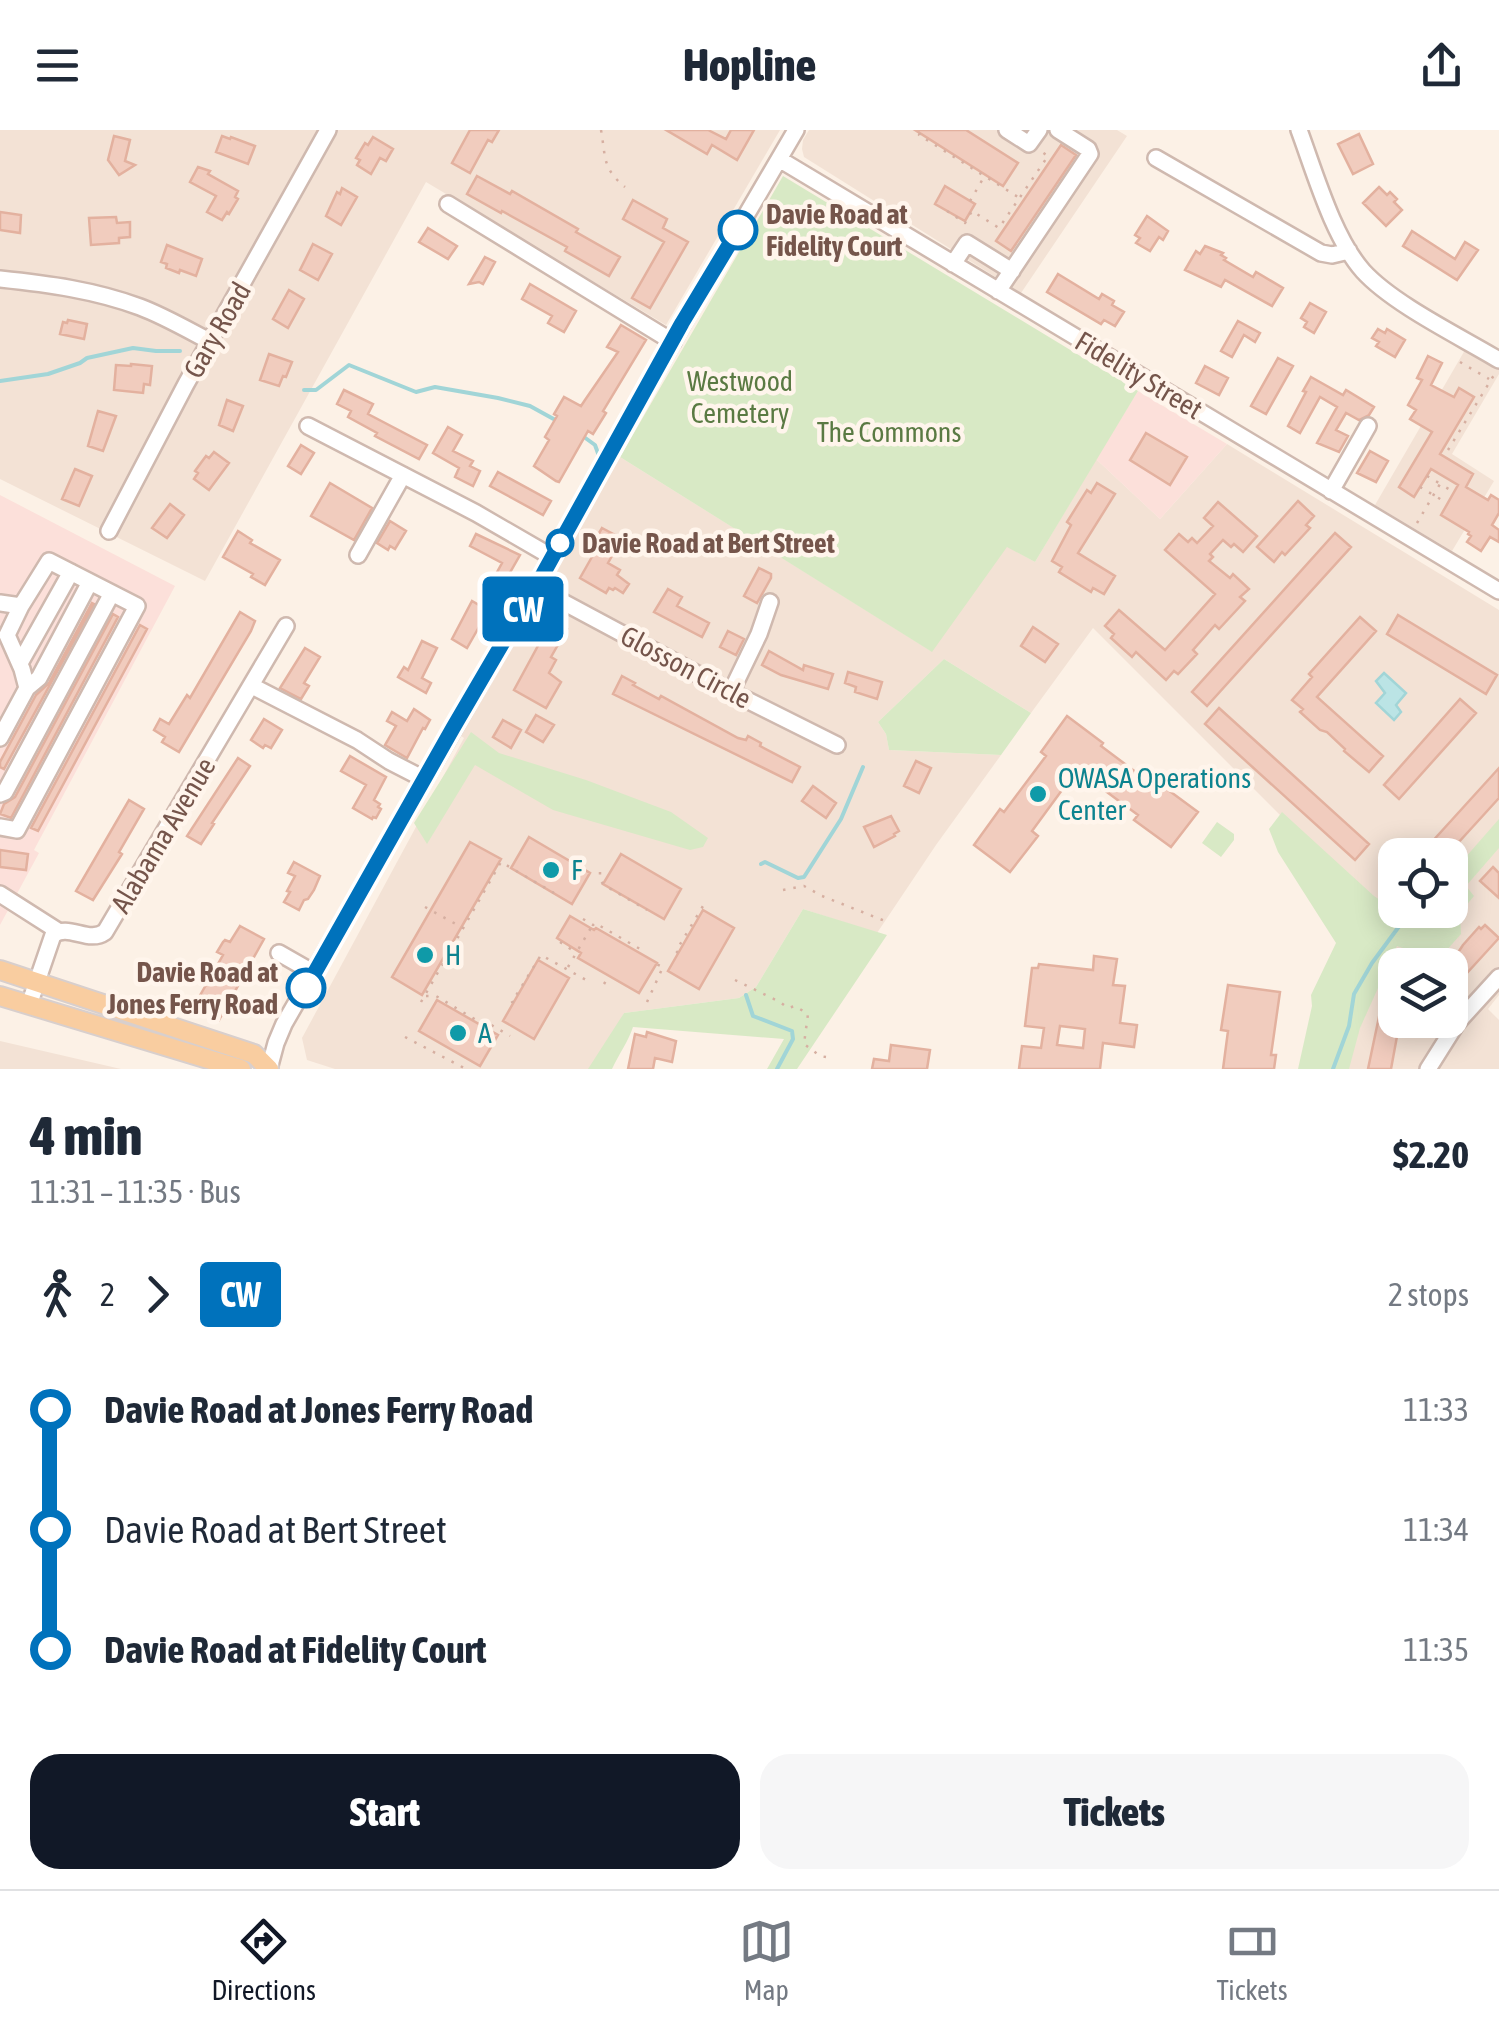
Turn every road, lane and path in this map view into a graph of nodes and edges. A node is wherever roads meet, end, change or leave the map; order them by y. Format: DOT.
graph roads {
  1 [pos="328,130"];
  2 [pos="601,130"];
  3 [pos="1007,130"];
  4 [pos="1058,130"];
  5 [pos="1299,130"];
  6 [pos="791,132"];
  7 [pos="920,133"];
  8 [pos="1034,137"];
  9 [pos="1156,158"];
  10 [pos="779,159"];
  11 [pos="985,176"];
  12 [pos="626,187"];
  13 [pos="1020,198"];
  14 [pos="970,201"];
  15 [pos="448,204"];
  16 [pos="946,210"];
  17 [pos="1349,251"];
  18 [pos="953,264"];
  19 [pos="1012,271"];
  20 [pos="0,280"];
  21 [pos="998,291"];
  22 [pos="211,342"];
  23 [pos="673,342"];
  24 [pos="1460,362"];
  25 [pos="1499,363"];
  26 [pos="1491,380"];
  27 [pos="308,426"];
  28 [pos="1368,426"];
  29 [pos="1448,450"];
  30 [pos="403,475"];
  31 [pos="1427,476"];
  32 [pos="1440,484"];
  33 [pos="1420,487"];
  34 [pos="1331,490"];
  35 [pos="1454,492"];
  36 [pos="1434,495"];
  37 [pos="1448,504"];
  38 [pos="110,531"];
  39 [pos="1408,537"];
  40 [pos="358,555"];
  41 [pos="552,557"];
  42 [pos="1499,570"];
  43 [pos="71,572"];
  44 [pos="90,582"];
  45 [pos="535,587"];
  46 [pos="1494,588"];
  47 [pos="112,593"];
  48 [pos="770,602"];
  49 [pos="0,603"];
  50 [pos="21,606"];
  51 [pos="286,626"];
  52 [pos="4,635"];
  53 [pos="20,663"];
  54 [pos="252,686"];
  55 [pos="27,688"];
  56 [pos="731,692"];
  57 [pos="0,738"];
  58 [pos="838,745"];
  59 [pos="424,779"];
  60 [pos="0,794"];
  61 [pos="0,827"];
  62 [pos="600,872"];
  63 [pos="783,890"];
  64 [pos="554,893"];
  65 [pos="0,894"];
  66 [pos="702,906"];
  67 [pos="425,908"];
  68 [pos="647,910"];
  69 [pos="583,919"];
  70 [pos="885,921"];
  71 [pos="593,925"];
  72 [pos="464,928"];
  73 [pos="58,931"];
  74 [pos="560,942"];
  75 [pos="638,952"];
  76 [pos="278,953"];
  77 [pos="576,953"];
  78 [pos="678,953"];
  79 [pos="656,964"];
  80 [pos="567,968"];
  81 [pos="0,970"];
  82 [pos="314,973"];
  83 [pos="609,976"];
  84 [pos="588,980"];
  85 [pos="735,980"];
  86 [pos="38,981"];
  87 [pos="1498,982"];
  88 [pos="604,984"];
  89 [pos="0,996"];
  90 [pos="424,996"];
  91 [pos="422,1002"];
  92 [pos="514,1002"];
  93 [pos="647,1002"];
  94 [pos="30,1005"];
  95 [pos="510,1036"];
  96 [pos="405,1037"];
  97 [pos="830,1058"];
  98 [pos="241,1069"];
  99 [pos="269,1069"];
  100 [pos="466,1069"];
  101 [pos="1428,1069"];
  1 -- 22 [label="street, Gary Road"];
  2 -- 12 [label="path"];
  3 -- 8 [label="street"];
  4 -- 19 [label="street"];
  5 -- 17 [label="street"];
  6 -- 10 [label="street"];
  7 -- 11 [label="path"];
  8 -- 13 [label="path"];
  9 -- 17 [label="street"];
  10 -- 18 [label="street, Fidelity Street"];
  10 -- 23 [label="street"];
  11 -- 13 [label="path"];
  11 -- 14 [label="path"];
  13 -- 16 [label="path"];
  15 -- 23 [label="street"];
  17 -- 25 [label="street"];
  18 -- 19 [label="street"];
  18 -- 21 [label="street, Fidelity Street"];
  19 -- 21 [label="street"];
  20 -- 22 [label="street"];
  21 -- 34 [label="street, Fidelity Street"];
  22 -- 38 [label="street, Gary Road"];
  23 -- 41 [label="street"];
  24 -- 26 [label="path"];
  25 -- 26 [label="path"];
  26 -- 29 [label="path"];
  27 -- 30 [label="street"];
  28 -- 34 [label="street"];
  30 -- 40 [label="street"];
  30 -- 41 [label="street"];
  31 -- 32 [label="path"];
  32 -- 35 [label="path"];
  32 -- 36 [label="path"];
  33 -- 36 [label="path"];
  34 -- 39 [label="street, Fidelity Street"];
  36 -- 37 [label="path"];
  36 -- 39 [label="path"];
  39 -- 46 [label="street, Fidelity Street"];
  41 -- 45 [label="street"];
  42 -- 46 [label="street"];
  43 -- 44 [label="street"];
  43 -- 50 [label="street"];
  43 -- 53 [label="street"];
  44 -- 47 [label="street"];
  44 -- 55 [label="street"];
  45 -- 56 [label="street, Glosson Circle"];
  45 -- 59 [label="street"];
  47 -- 60 [label="street"];
  47 -- 61 [label="street"];
  48 -- 56 [label="street"];
  49 -- 50 [label="street"];
  50 -- 52 [label="street"];
  51 -- 54 [label="street, Alabama Avenue"];
  52 -- 53 [label="street"];
  53 -- 55 [label="street"];
  54 -- 59 [label="street"];
  54 -- 73 [label="street, Alabama Avenue"];
  55 -- 57 [label="street"];
  56 -- 58 [label="street, Glosson Circle"];
  59 -- 82 [label="street"];
  62 -- 68 [label="path"];
  63 -- 70 [label="path"];
  64 -- 72 [label="path"];
  65 -- 73 [label="street"];
  66 -- 78 [label="path"];
  67 -- 72 [label="path"];
  69 -- 71 [label="path"];
  71 -- 75 [label="path"];
  71 -- 77 [label="path"];
  72 -- 90 [label="path"];
  73 -- 86 [label="street"];
  74 -- 77 [label="path"];
  76 -- 82 [label="street"];
  77 -- 80 [label="path"];
  79 -- 93 [label="path"];
  80 -- 84 [label="path"];
  80 -- 92 [label="path"];
  81 -- 86 [label="main road"];
  82 -- 99 [label="street"];
  83 -- 88 [label="path"];
  85 -- 97 [label="path"];
  86 -- 94 [label="street"];
  86 -- 99 [label="main road"];
  87 -- 101 [label="street"];
  89 -- 94 [label="main road"];
  90 -- 91 [label="path"];
  90 -- 95 [label="path"];
  94 -- 98 [label="main road"];
  96 -- 100 [label="path"];
}
